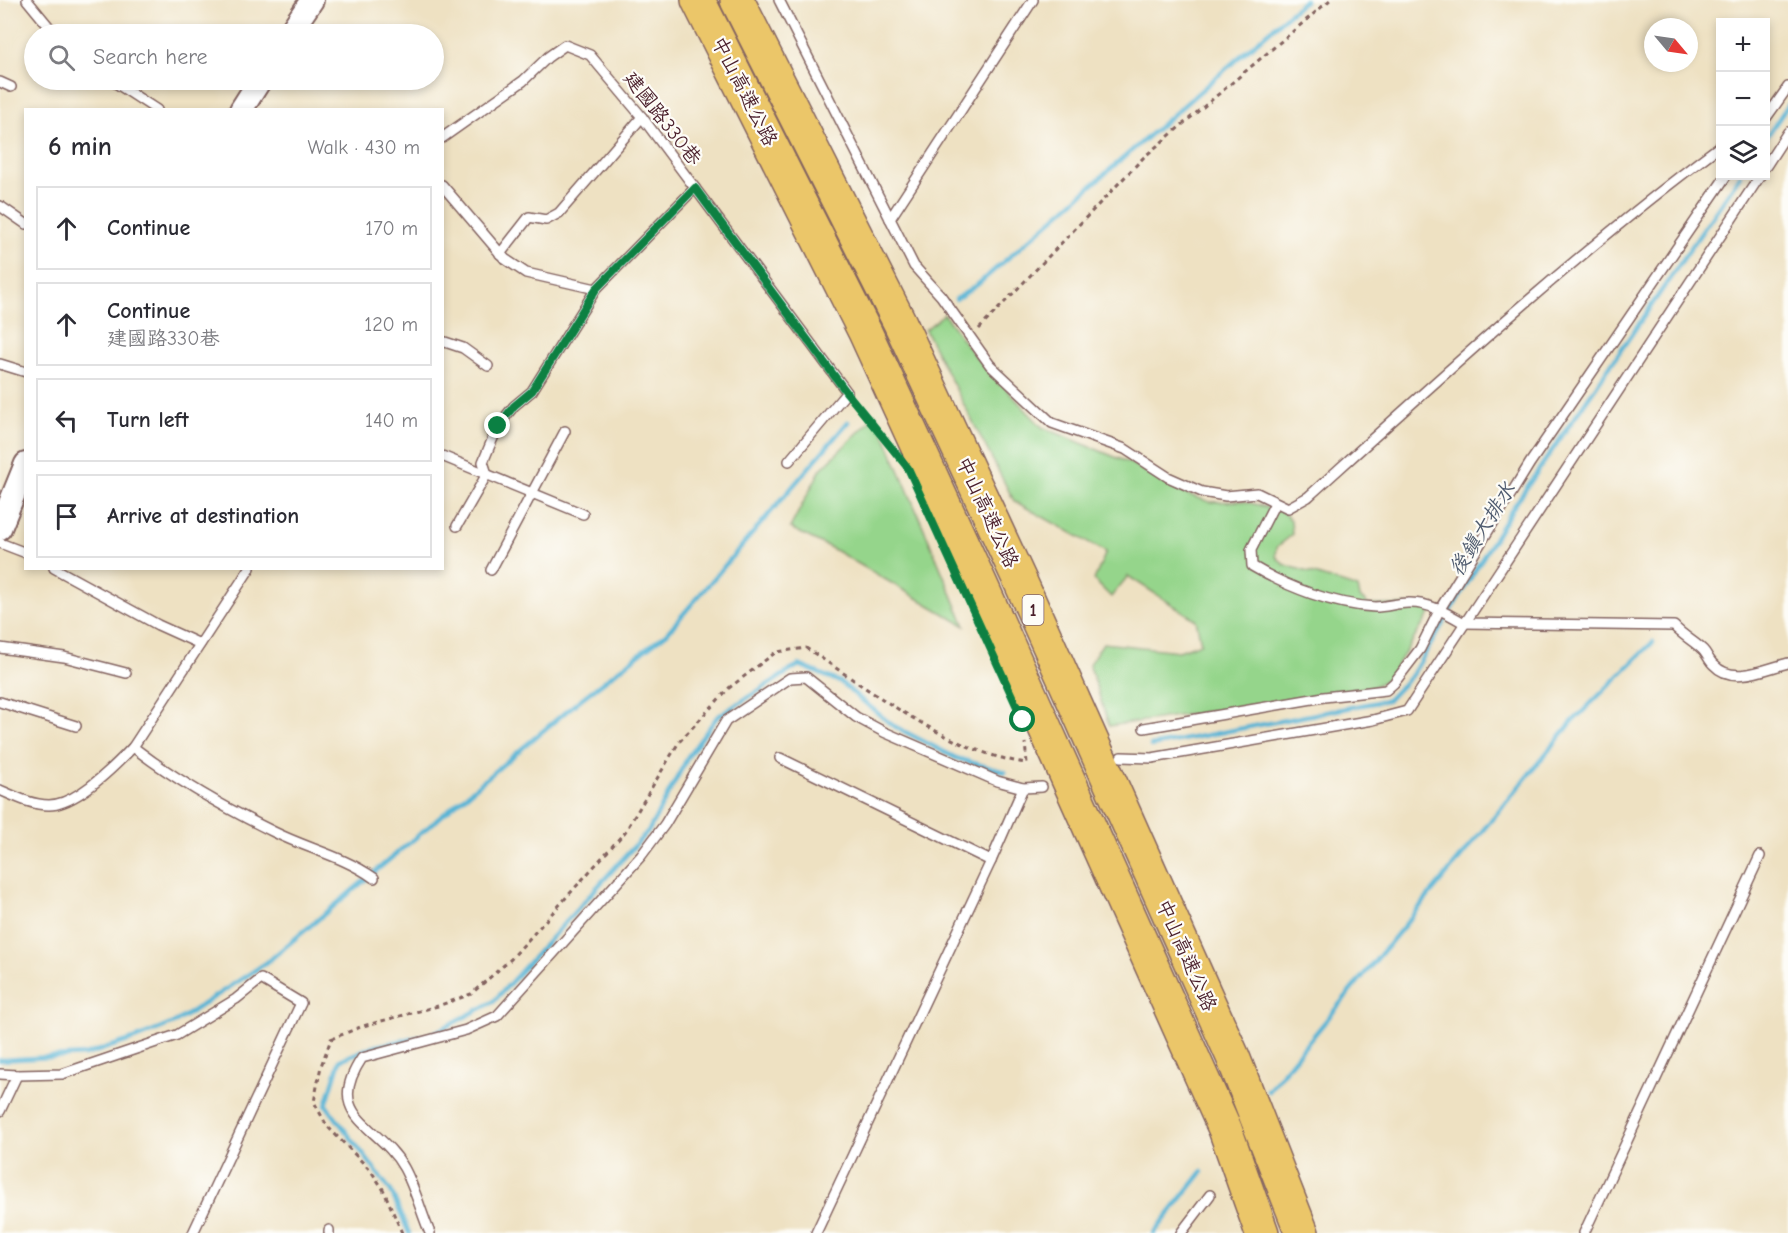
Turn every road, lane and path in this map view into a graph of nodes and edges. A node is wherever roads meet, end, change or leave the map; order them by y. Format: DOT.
graph roads {
  1 [pos="27,0"];
  2 [pos="698,0"];
  3 [pos="737,0"];
  4 [pos="779,0"];
  5 [pos="1033,0"];
  6 [pos="1330,0"];
  7 [pos="311,1"];
  8 [pos="47,24"];
  9 [pos="296,24"];
  10 [pos="0,82"];
  11 [pos="10,87"];
  12 [pos="1788,87"];
  13 [pos="126,90"];
  14 [pos="254,90"];
  15 [pos="154,108"];
  16 [pos="242,108"];
  17 [pos="1770,109"];
  18 [pos="642,117"];
  19 [pos="1788,132"];
  20 [pos="444,137"];
  21 [pos="1716,149"];
  22 [pos="1770,160"];
  23 [pos="1723,180"];
  24 [pos="1757,180"];
  25 [pos="444,187"];
  26 [pos="695,188"];
  27 [pos="0,206"];
  28 [pos="890,219"];
  29 [pos="24,223"];
  30 [pos="500,254"];
  31 [pos="596,289"];
  32 [pos="970,339"];
  33 [pos="444,343"];
  34 [pos="0,364"];
  35 [pos="488,366"];
  36 [pos="24,371"];
  37 [pos="847,393"];
  38 [pos="565,431"];
  39 [pos="894,450"];
  40 [pos="444,457"];
  41 [pos="789,460"];
  42 [pos="24,469"];
  43 [pos="487,474"];
  44 [pos="532,493"];
  45 [pos="1275,503"];
  46 [pos="583,514"];
  47 [pos="457,526"];
  48 [pos="0,528"];
  49 [pos="0,543"];
  50 [pos="24,552"];
  51 [pos="58,570"];
  52 [pos="249,570"];
  53 [pos="491,570"];
  54 [pos="1442,610"];
  55 [pos="1461,621"];
  56 [pos="200,644"];
  57 [pos="0,648"];
  58 [pos="1788,663"];
  59 [pos="126,673"];
  60 [pos="0,702"];
  61 [pos="76,726"];
  62 [pos="1144,728"];
  63 [pos="1025,741"];
  64 [pos="133,747"];
  65 [pos="1121,757"];
  66 [pos="780,758"];
  67 [pos="1041,787"];
  68 [pos="1023,788"];
  69 [pos="0,790"];
  70 [pos="1760,856"];
  71 [pos="991,861"];
  72 [pos="374,878"];
  73 [pos="0,1074"];
  74 [pos="17,1075"];
  75 [pos="0,1111"];
  76 [pos="1210,1195"];
  77 [pos="193,1233"];
  78 [pos="402,1233"];
  79 [pos="430,1233"];
  80 [pos="816,1233"];
  81 [pos="1181,1233"];
  82 [pos="1262,1233"];
  83 [pos="1302,1233"];
  84 [pos="1584,1233"];
  1 -- 8 [label="lane"];
  2 -- 82 [label="highway, 中山高速公路 / 1"];
  3 -- 83 [label="highway, 中山高速公路 / 1"];
  4 -- 28 [label="lane"];
  5 -- 28 [label="lane"];
  6 -- 32 [label="path"];
  7 -- 9 [label="street"];
  10 -- 11 [label="lane"];
  12 -- 17 [label="lane"];
  13 -- 15 [label="lane"];
  14 -- 16 [label="street"];
  18 -- 20 [label="lane, 建國路330巷"];
  18 -- 26 [label="lane, 建國路330巷"];
  18 -- 30 [label="lane"];
  19 -- 22 [label="lane"];
  21 -- 45 [label="lane"];
  23 -- 54 [label="lane"];
  24 -- 55 [label="lane"];
  25 -- 30 [label="lane"];
  26 -- 31 [label="lane"];
  26 -- 37 [label="lane, 建國路330巷"];
  27 -- 29 [label="lane"];
  28 -- 32 [label="lane"];
  30 -- 31 [label="lane"];
  31 -- 43 [label="lane"];
  32 -- 45 [label="lane"];
  33 -- 35 [label="lane"];
  34 -- 36 [label="lane"];
  37 -- 39 [label="path"];
  37 -- 41 [label="lane"];
  38 -- 44 [label="lane"];
  40 -- 43 [label="lane"];
  42 -- 48 [label="street"];
  43 -- 44 [label="lane"];
  43 -- 47 [label="lane"];
  44 -- 46 [label="lane"];
  44 -- 53 [label="lane"];
  45 -- 54 [label="lane"];
  49 -- 50 [label="lane"];
  51 -- 56 [label="lane"];
  52 -- 56 [label="lane"];
  54 -- 55 [label="lane"];
  54 -- 62 [label="lane"];
  55 -- 58 [label="lane"];
  55 -- 65 [label="lane"];
  56 -- 64 [label="lane"];
  57 -- 59 [label="lane"];
  60 -- 61 [label="lane"];
  63 -- 78 [label="path"];
  64 -- 69 [label="lane"];
  64 -- 72 [label="lane"];
  66 -- 71 [label="lane"];
  67 -- 68 [label="lane"];
  68 -- 71 [label="lane"];
  68 -- 79 [label="lane"];
  70 -- 84 [label="lane"];
  71 -- 80 [label="lane"];
  73 -- 74 [label="lane"];
  74 -- 75 [label="lane"];
  74 -- 77 [label="lane"];
  76 -- 81 [label="lane"];
}
